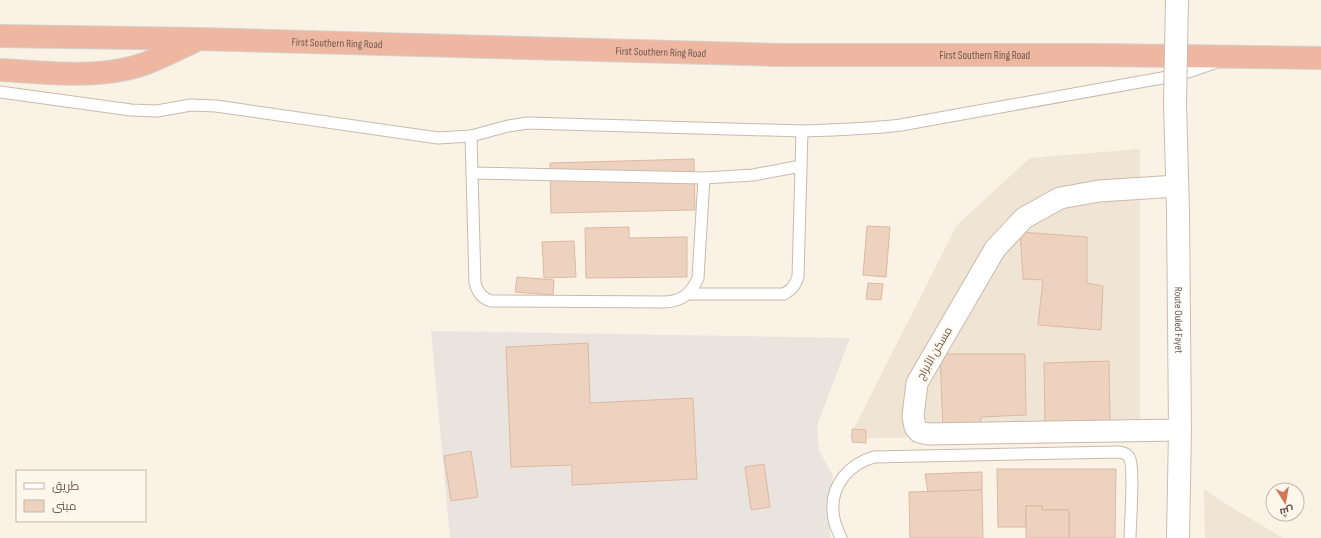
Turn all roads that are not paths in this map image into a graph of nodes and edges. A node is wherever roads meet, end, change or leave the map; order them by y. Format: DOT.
graph roads {
  1 [pos="1176,0"];
  2 [pos="0,36"];
  3 [pos="199,38"];
  4 [pos="1229,57"];
  5 [pos="1321,58"];
  6 [pos="0,70"];
  7 [pos="0,92"];
  8 [pos="802,131"];
  9 [pos="470,136"];
  10 [pos="801,166"];
  11 [pos="472,173"];
  12 [pos="704,178"];
  13 [pos="1177,186"];
  14 [pos="689,294"];
  15 [pos="1180,430"];
  16 [pos="841,538"];
  17 [pos="1130,538"];
  18 [pos="1178,538"];
  1 -- 13 [label="main road, Route Ouled Fayet, bridge"];
  2 -- 3 [label="highway, First Southern Ring Road"];
  3 -- 4 [label="highway, First Southern Ring Road"];
  3 -- 6 [label="highway"];
  4 -- 5 [label="highway, First Southern Ring Road"];
  4 -- 8 [label="lane"];
  7 -- 9 [label="lane"];
  8 -- 9 [label="lane"];
  8 -- 10 [label="lane"];
  9 -- 11 [label="lane"];
  10 -- 12 [label="lane"];
  10 -- 14 [label="lane"];
  11 -- 12 [label="lane"];
  11 -- 14 [label="lane"];
  12 -- 14 [label="lane"];
  13 -- 15 [label="main road, Route Ouled Fayet"];
  13 -- 15 [label="street, مسكن الأبراج"];
  15 -- 18 [label="main road, Route Ouled Fayet"];
  16 -- 17 [label="lane"];
}
